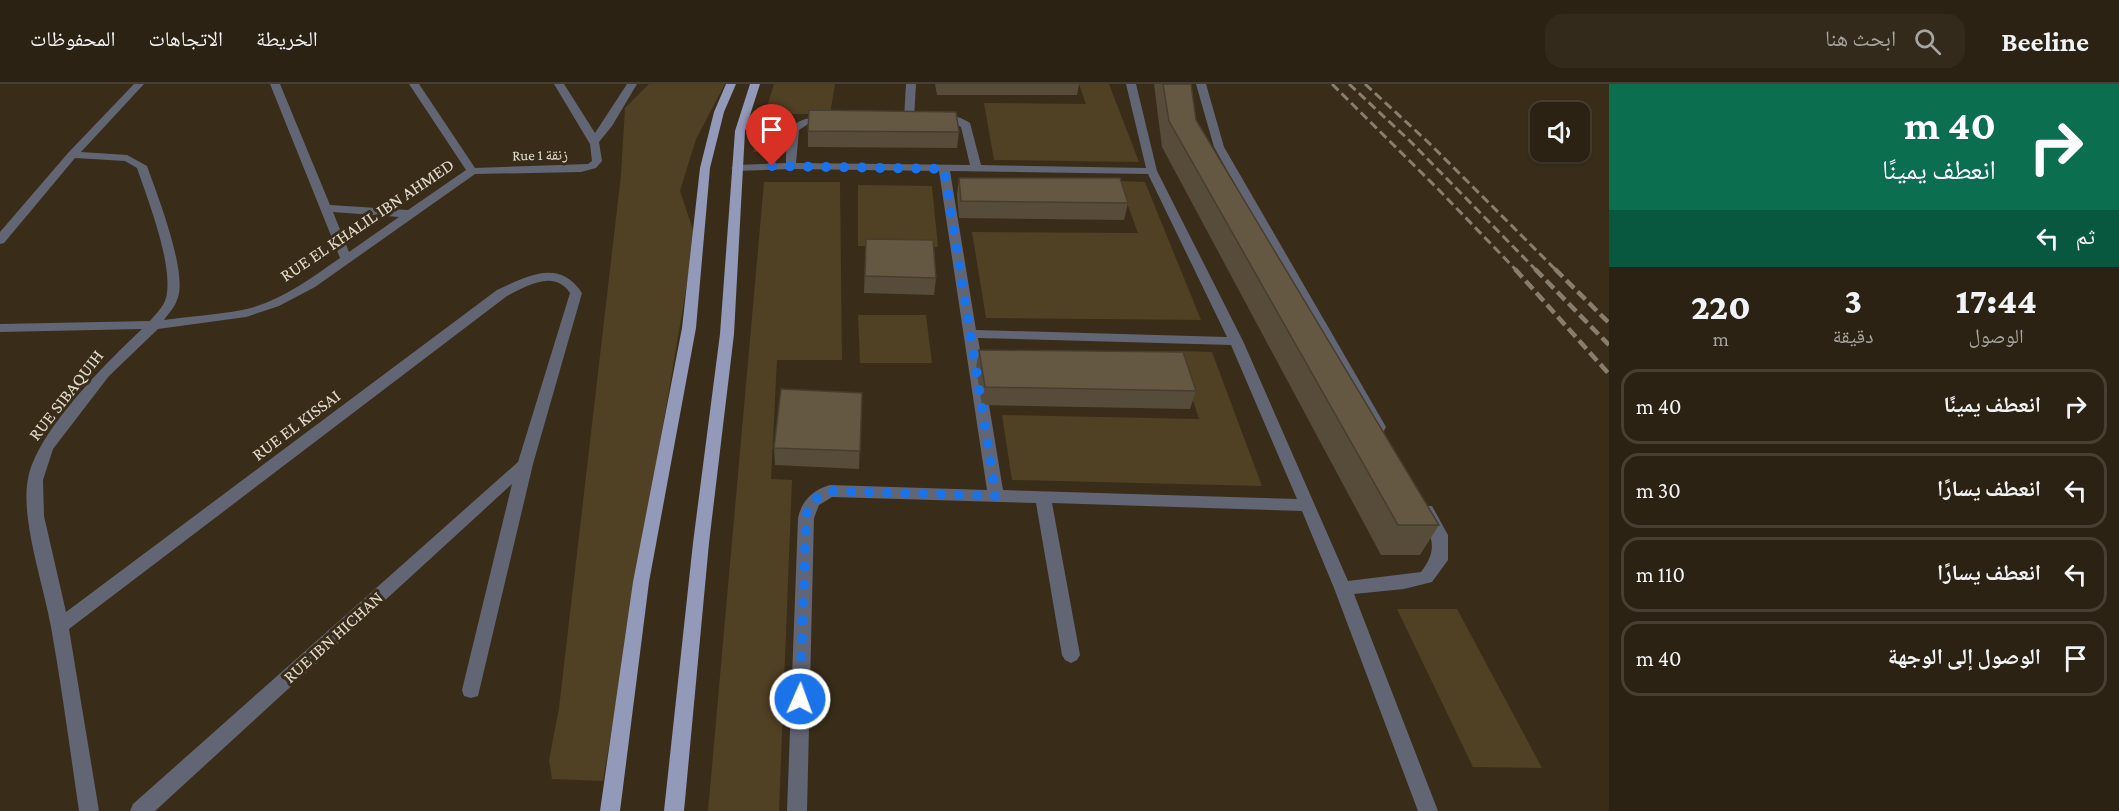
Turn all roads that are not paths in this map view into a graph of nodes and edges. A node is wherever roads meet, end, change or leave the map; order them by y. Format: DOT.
graph roads {
  1 [pos="139,84"];
  2 [pos="276,84"];
  3 [pos="414,84"];
  4 [pos="559,84"];
  5 [pos="632,84"];
  6 [pos="731,84"];
  7 [pos="755,84"];
  8 [pos="911,84"];
  9 [pos="1131,84"];
  10 [pos="1201,84"];
  11 [pos="842,119"];
  12 [pos="596,147"];
  13 [pos="72,155"];
  14 [pos="791,166"];
  15 [pos="735,168"];
  16 [pos="944,169"];
  17 [pos="977,170"];
  18 [pos="472,171"];
  19 [pos="1152,171"];
  20 [pos="326,208"];
  21 [pos="411,214"];
  22 [pos="0,240"];
  23 [pos="346,259"];
  24 [pos="154,325"];
  25 [pos="0,328"];
  26 [pos="970,334"];
  27 [pos="1236,340"];
  28 [pos="1387,441"];
  29 [pos="525,464"];
  30 [pos="1416,493"];
  31 [pos="996,496"];
  32 [pos="1042,497"];
  33 [pos="1308,505"];
  34 [pos="1343,588"];
  35 [pos="60,626"];
  36 [pos="1071,655"];
  37 [pos="471,690"];
  38 [pos="89,811"];
  39 [pos="140,811"];
  40 [pos="610,811"];
  41 [pos="674,811"];
  42 [pos="797,811"];
  43 [pos="1428,811"];
  1 -- 13 [label="street"];
  2 -- 20 [label="street"];
  3 -- 18 [label="street, RUE EL KHALIL IBN AHMED"];
  4 -- 12 [label="street"];
  5 -- 12 [label="street"];
  6 -- 40 [label="main road"];
  7 -- 15 [label="main road"];
  8 -- 17 [label="street"];
  9 -- 19 [label="street"];
  10 -- 28 [label="street"];
  11 -- 14 [label="street"];
  12 -- 18 [label="street, Rue 1 زنقة"];
  13 -- 22 [label="street"];
  13 -- 24 [label="street, RUE SIBAQUIH"];
  14 -- 15 [label="street"];
  14 -- 16 [label="street"];
  15 -- 41 [label="main road"];
  16 -- 17 [label="street"];
  16 -- 26 [label="street"];
  17 -- 19 [label="street"];
  18 -- 21 [label="street, RUE EL KHALIL IBN AHMED"];
  19 -- 27 [label="street"];
  20 -- 21 [label="street"];
  20 -- 23 [label="street"];
  21 -- 23 [label="street, RUE EL KHALIL IBN AHMED"];
  23 -- 24 [label="street, RUE EL KHALIL IBN AHMED"];
  24 -- 25 [label="street, RUE EL KHALIL IBN AHMED"];
  24 -- 35 [label="street, RUE SIBAQUIH"];
  26 -- 27 [label="street"];
  26 -- 31 [label="street"];
  27 -- 33 [label="street"];
  29 -- 35 [label="street, RUE EL KISSAI"];
  29 -- 37 [label="street"];
  29 -- 39 [label="street, RUE IBN HICHAN"];
  30 -- 34 [label="street"];
  31 -- 32 [label="street"];
  31 -- 42 [label="street"];
  32 -- 33 [label="street"];
  32 -- 36 [label="street"];
  33 -- 34 [label="street"];
  34 -- 43 [label="street"];
  35 -- 38 [label="street, RUE SIBAQUIH"];
}
